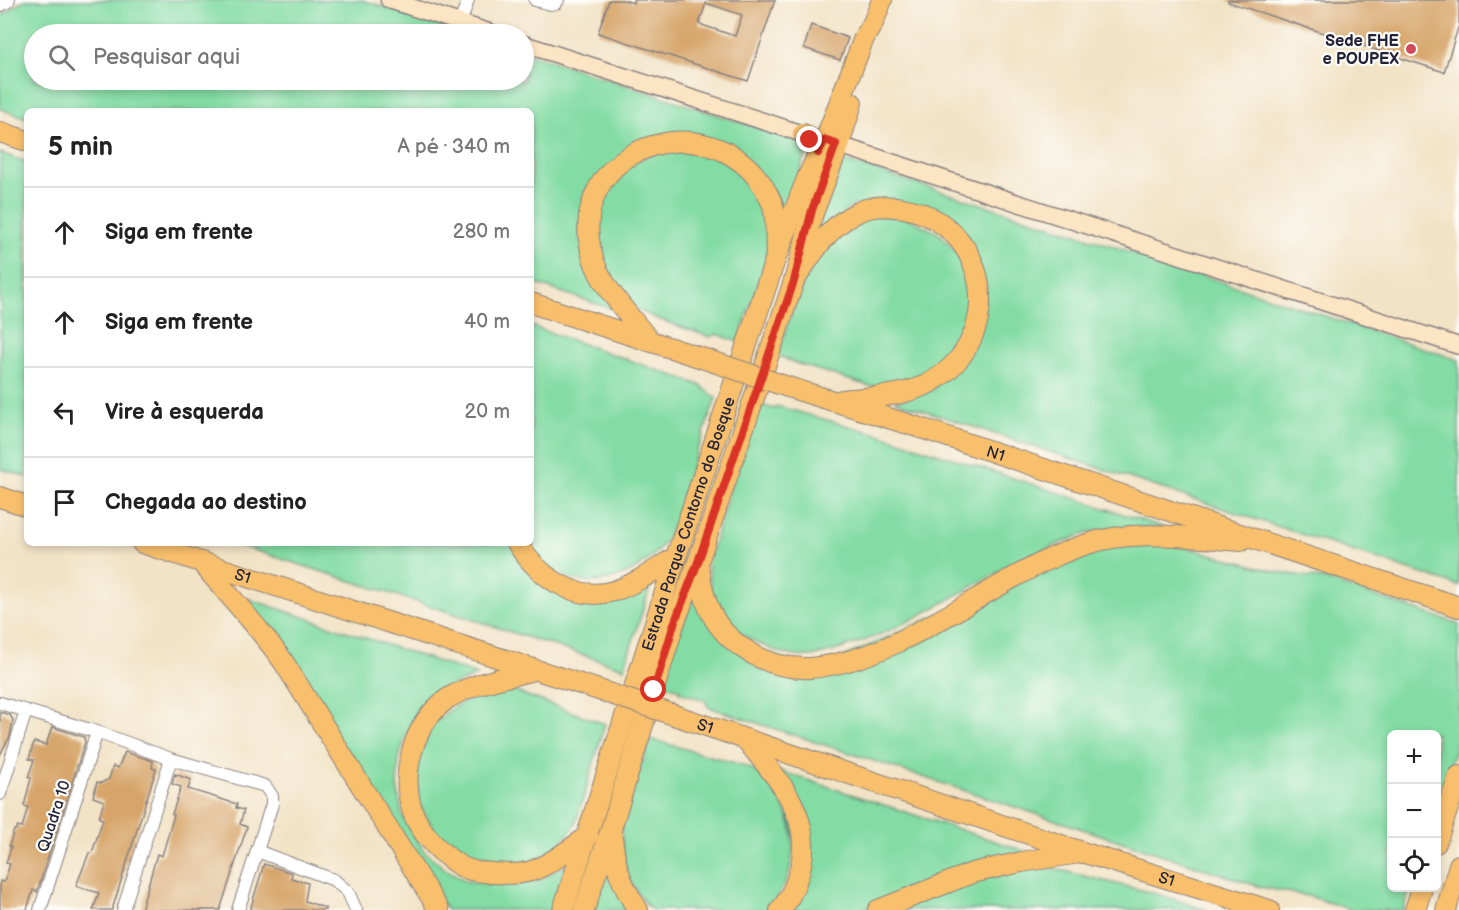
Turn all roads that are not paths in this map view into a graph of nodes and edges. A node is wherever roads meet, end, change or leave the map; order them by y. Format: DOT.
graph roads {
  1 [pos="7,0"];
  2 [pos="389,0"];
  3 [pos="468,0"];
  4 [pos="535,0"];
  5 [pos="558,0"];
  6 [pos="882,0"];
  7 [pos="0,4"];
  8 [pos="873,23"];
  9 [pos="460,24"];
  10 [pos="534,47"];
  11 [pos="0,132"];
  12 [pos="803,134"];
  13 [pos="24,140"];
  14 [pos="830,145"];
  15 [pos="776,257"];
  16 [pos="794,281"];
  17 [pos="534,304"];
  18 [pos="649,340"];
  19 [pos="1459,346"];
  20 [pos="836,401"];
  21 [pos="0,497"];
  22 [pos="24,505"];
  23 [pos="1271,543"];
  24 [pos="151,546"];
  25 [pos="519,546"];
  26 [pos="676,557"];
  27 [pos="201,562"];
  28 [pos="698,562"];
  29 [pos="1459,607"];
  30 [pos="533,670"];
  31 [pos="0,703"];
  32 [pos="26,711"];
  33 [pos="97,732"];
  34 [pos="746,740"];
  35 [pos="171,759"];
  36 [pos="1459,776"];
  37 [pos="0,794"];
  38 [pos="611,829"];
  39 [pos="588,836"];
  40 [pos="1439,838"];
  41 [pos="257,851"];
  42 [pos="1085,853"];
  43 [pos="1459,865"];
  44 [pos="1444,884"];
  45 [pos="1421,892"];
  46 [pos="40,910"];
  47 [pos="123,910"];
  48 [pos="238,910"];
  49 [pos="357,910"];
  50 [pos="439,910"];
  51 [pos="563,910"];
  52 [pos="584,910"];
  53 [pos="638,910"];
  54 [pos="780,910"];
  55 [pos="878,910"];
  56 [pos="1269,910"];
  57 [pos="1415,910"];
  58 [pos="1446,910"];
  1 -- 7 [label="street"];
  2 -- 9 [label="main road"];
  3 -- 9 [label="street"];
  4 -- 5 [label="street"];
  6 -- 8 [label="main road"];
  8 -- 14 [label="main road"];
  8 -- 14 [label="main road"];
  10 -- 12 [label="main road"];
  11 -- 13 [label="main road"];
  12 -- 14 [label="main road"];
  14 -- 15 [label="main road, Estrada Parque Contorno do Bosque"];
  14 -- 16 [label="main road, Estrada Parque Contorno do Bosque"];
  14 -- 19 [label="main road"];
  15 -- 18 [label="main road"];
  15 -- 26 [label="main road, Estrada Parque Contorno do Bosque"];
  16 -- 20 [label="main road"];
  16 -- 28 [label="main road, Estrada Parque Contorno do Bosque"];
  17 -- 18 [label="main road, N1"];
  18 -- 20 [label="main road, N1, bridge"];
  20 -- 23 [label="main road, N1"];
  21 -- 22 [label="main road"];
  23 -- 28 [label="main road"];
  23 -- 29 [label="main road, N1"];
  24 -- 27 [label="main road, S1"];
  25 -- 26 [label="main road"];
  26 -- 39 [label="main road, Estrada Parque Contorno do Bosque"];
  27 -- 30 [label="main road, S1"];
  27 -- 50 [label="main road"];
  28 -- 38 [label="main road, Estrada Parque Contorno do Bosque"];
  30 -- 34 [label="main road, S1, bridge"];
  30 -- 39 [label="main road"];
  31 -- 32 [label="street"];
  32 -- 33 [label="street"];
  32 -- 37 [label="street"];
  33 -- 35 [label="street"];
  33 -- 46 [label="street, Quadra 10"];
  34 -- 42 [label="main road, S1"];
  34 -- 54 [label="main road"];
  35 -- 41 [label="street"];
  35 -- 47 [label="street"];
  36 -- 40 [label="main road"];
  38 -- 52 [label="main road, Estrada Parque Contorno do Bosque"];
  38 -- 53 [label="main road"];
  39 -- 51 [label="main road, Estrada Parque Contorno do Bosque"];
  41 -- 48 [label="street"];
  41 -- 49 [label="street"];
  42 -- 55 [label="main road"];
  42 -- 56 [label="main road, S1"];
  43 -- 44 [label="main road"];
  44 -- 58 [label="main road"];
  45 -- 57 [label="main road"];
}
